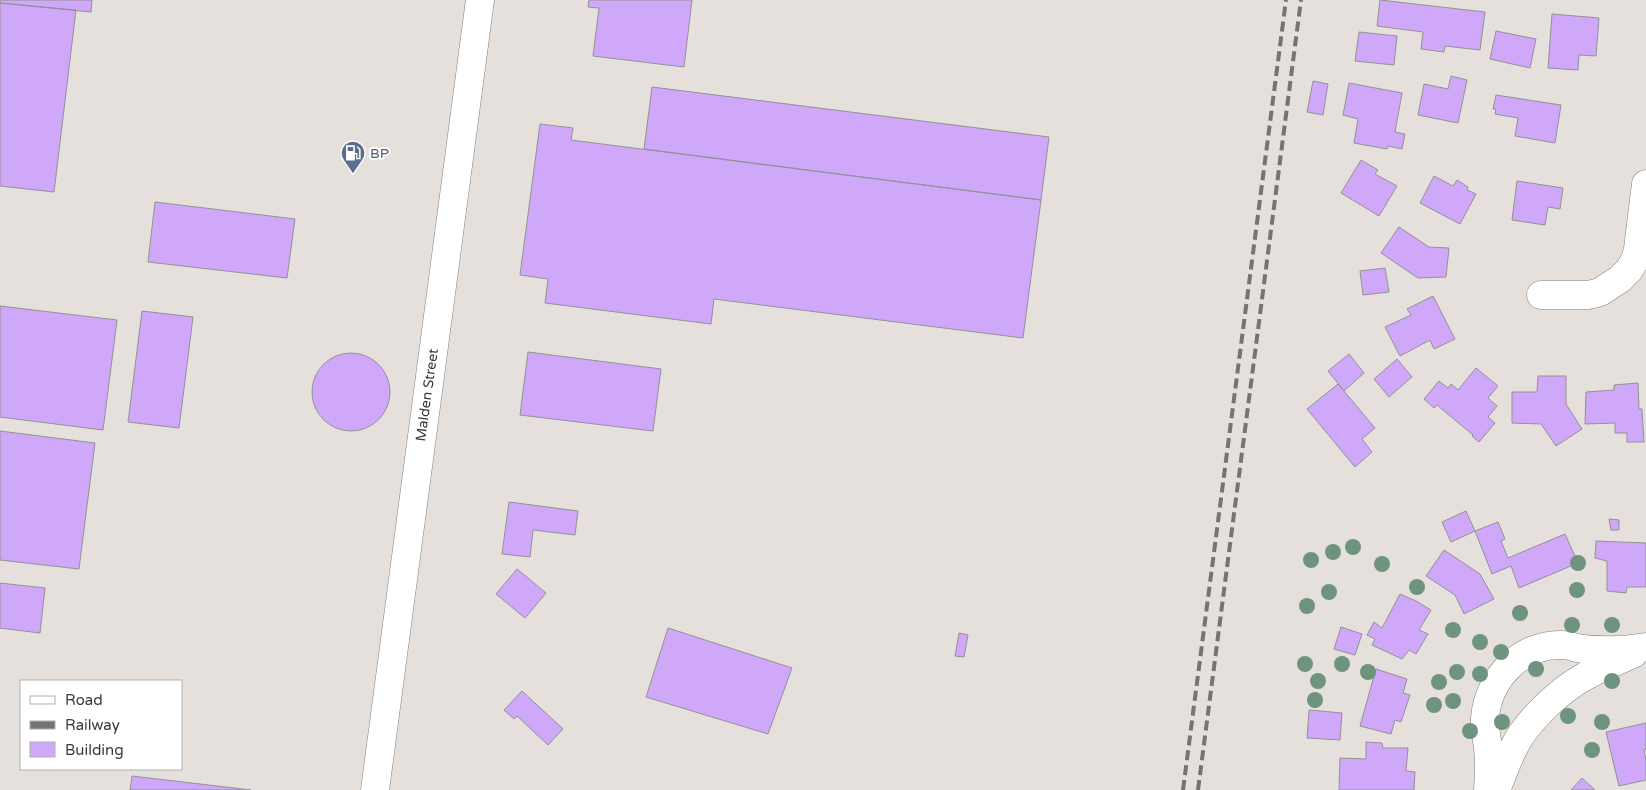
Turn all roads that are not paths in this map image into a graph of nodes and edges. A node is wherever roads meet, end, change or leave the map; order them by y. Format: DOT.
graph roads {
  1 [pos="480,0"];
  2 [pos="1646,184"];
  3 [pos="1541,295"];
  4 [pos="1646,647"];
  5 [pos="375,790"];
  6 [pos="1488,790"];
  7 [pos="1496,790"];
  1 -- 5 [label="street, Malden Street"];
  2 -- 3 [label="street"];
  4 -- 6 [label="street"];
  4 -- 7 [label="street"];
}
